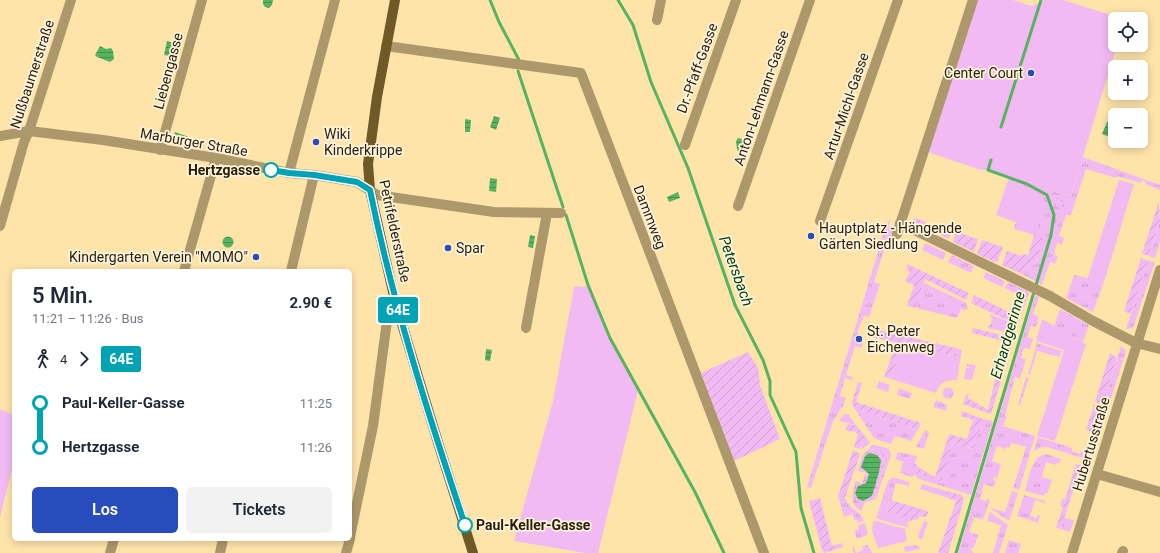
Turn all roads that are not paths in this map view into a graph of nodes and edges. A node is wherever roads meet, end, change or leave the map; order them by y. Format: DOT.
graph roads {
  1 [pos="71,0"];
  2 [pos="202,0"];
  3 [pos="335,0"];
  4 [pos="395,0"];
  5 [pos="661,0"];
  6 [pos="736,0"];
  7 [pos="810,0"];
  8 [pos="898,0"];
  9 [pos="973,0"];
  10 [pos="657,20"];
  11 [pos="386,46"];
  12 [pos="29,131"];
  13 [pos="0,136"];
  14 [pos="684,145"];
  15 [pos="160,150"];
  16 [pos="216,158"];
  17 [pos="289,173"];
  18 [pos="314,175"];
  19 [pos="370,190"];
  20 [pos="738,206"];
  21 [pos="547,213"];
  22 [pos="561,213"];
  23 [pos="820,221"];
  24 [pos="900,223"];
  25 [pos="0,226"];
  26 [pos="897,234"];
  27 [pos="185,269"];
  28 [pos="291,269"];
  29 [pos="1160,270"];
  30 [pos="396,301"];
  31 [pos="526,328"];
  32 [pos="1136,343"];
  33 [pos="1160,349"];
  34 [pos="1097,474"];
  35 [pos="1160,492"];
  36 [pos="352,528"];
  37 [pos="113,541"];
  38 [pos="223,541"];
  39 [pos="349,541"];
  40 [pos="110,553"];
  41 [pos="220,553"];
  42 [pos="346,553"];
  43 [pos="473,553"];
  44 [pos="764,553"];
  45 [pos="1072,553"];
  1 -- 12 [label="street, Nußbaumerstraße"];
  2 -- 15 [label="street, Liebengasse"];
  3 -- 17 [label="street"];
  4 -- 11 [label="main road, Petrifelderstraße"];
  5 -- 10 [label="street"];
  6 -- 14 [label="street, Dr.-Pfaff-Gasse"];
  7 -- 20 [label="street, Anton-Lehmann-Gasse"];
  8 -- 23 [label="street, Artur-Michl-Gasse"];
  9 -- 24 [label="street"];
  11 -- 19 [label="main road, Petrifelderstraße"];
  11 -- 44 [label="street, Dammweg"];
  12 -- 13 [label="street, Marburger Straße"];
  12 -- 15 [label="street, Marburger Straße"];
  12 -- 25 [label="street, Nußbaumerstraße"];
  15 -- 16 [label="street, Marburger Straße"];
  16 -- 17 [label="street, Marburger Straße"];
  16 -- 27 [label="street"];
  17 -- 18 [label="street, Marburger Straße"];
  18 -- 19 [label="street, Marburger Straße"];
  18 -- 28 [label="street"];
  19 -- 21 [label="street, Marburger Straße"];
  19 -- 30 [label="main road, Petrifelderstraße"];
  21 -- 22 [label="street, Marburger Straße"];
  21 -- 31 [label="street"];
  24 -- 26 [label="street"];
  24 -- 32 [label="street"];
  29 -- 32 [label="street, Hubertusstraße"];
  30 -- 36 [label="street"];
  30 -- 43 [label="main road, Petrifelderstraße"];
  32 -- 33 [label="street"];
  32 -- 34 [label="street, Hubertusstraße"];
  34 -- 35 [label="street"];
  34 -- 45 [label="street, Hubertusstraße"];
  37 -- 40 [label="street"];
  38 -- 41 [label="street"];
  39 -- 42 [label="street"];
}
